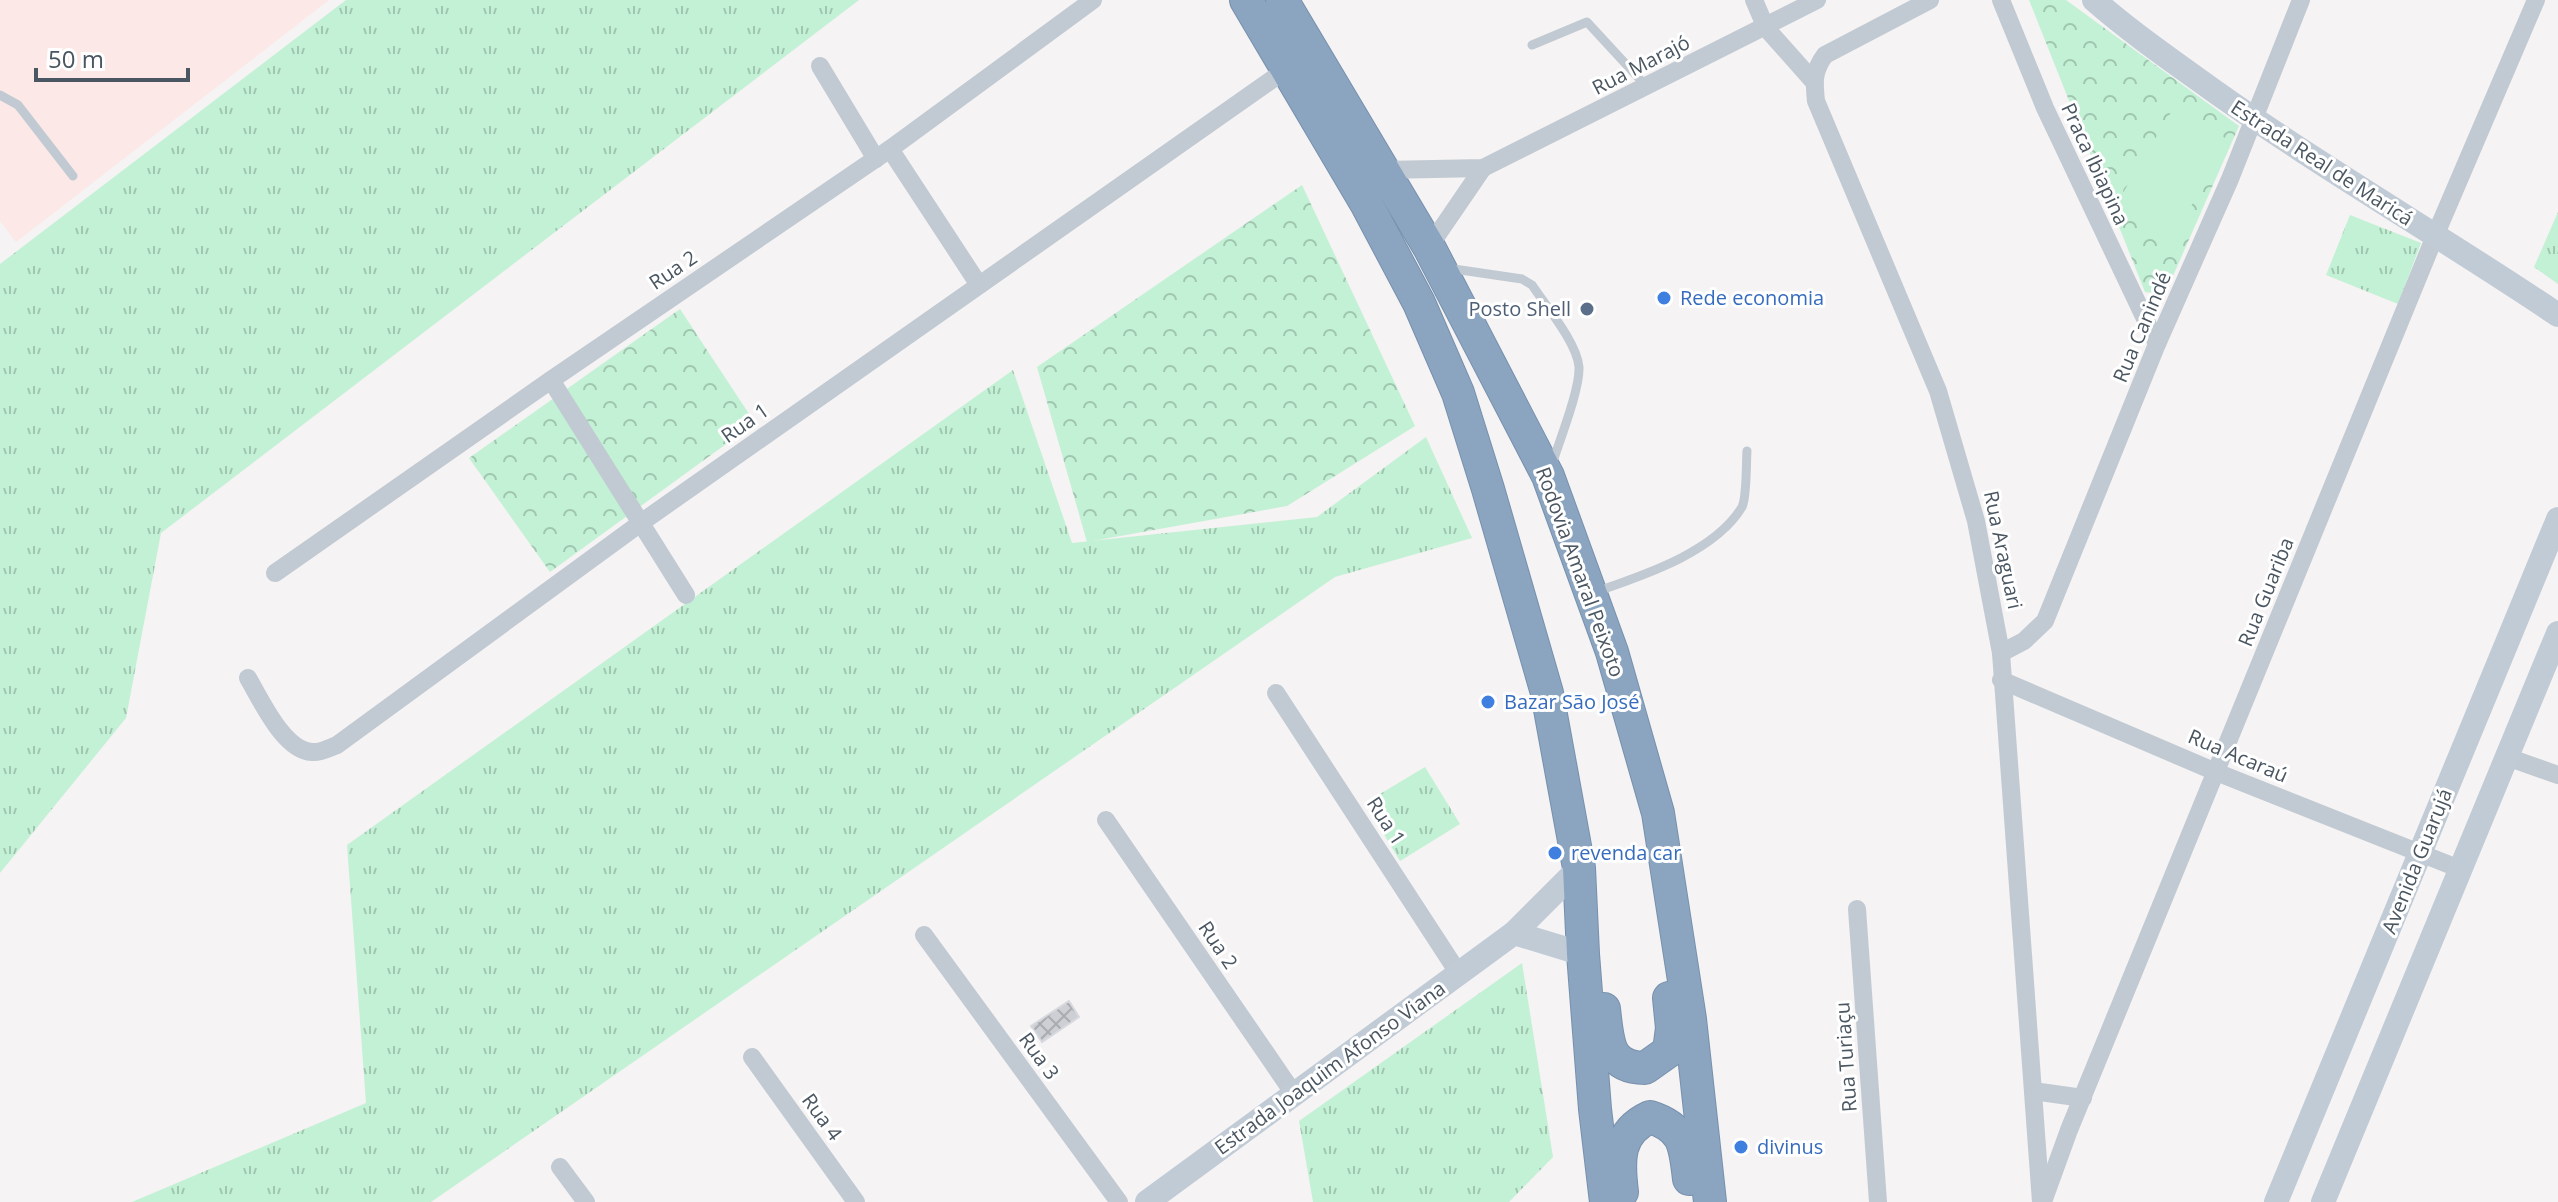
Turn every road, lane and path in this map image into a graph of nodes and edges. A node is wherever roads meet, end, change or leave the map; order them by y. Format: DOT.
graph roads {
  1 [pos="1093,0"];
  2 [pos="1246,0"];
  3 [pos="1282,0"];
  4 [pos="1754,0"];
  5 [pos="1817,0"];
  6 [pos="1930,0"];
  7 [pos="2001,0"];
  8 [pos="2094,0"];
  9 [pos="2301,0"];
  10 [pos="2536,0"];
  11 [pos="1766,28"];
  12 [pos="1532,45"];
  13 [pos="820,66"];
  14 [pos="1287,69"];
  15 [pos="1814,82"];
  16 [pos="1647,87"];
  17 [pos="0,95"];
  18 [pos="2252,119"];
  19 [pos="883,154"];
  20 [pos="1483,168"];
  21 [pos="1384,170"];
  22 [pos="73,176"];
  23 [pos="2435,236"];
  24 [pos="1434,257"];
  25 [pos="979,285"];
  26 [pos="2558,315"];
  27 [pos="2157,344"];
  28 [pos="551,380"];
  29 [pos="1747,451"];
  30 [pos="1548,476"];
  31 [pos="2558,519"];
  32 [pos="642,522"];
  33 [pos="275,573"];
  34 [pos="686,595"];
  35 [pos="1595,605"];
  36 [pos="2558,633"];
  37 [pos="2001,653"];
  38 [pos="248,678"];
  39 [pos="2001,680"];
  40 [pos="1276,693"];
  41 [pos="1553,721"];
  42 [pos="2507,757"];
  43 [pos="2216,772"];
  44 [pos="2558,775"];
  45 [pos="1106,820"];
  46 [pos="2419,855"];
  47 [pos="1579,868"];
  48 [pos="2460,869"];
  49 [pos="1857,909"];
  50 [pos="1514,933"];
  51 [pos="924,935"];
  52 [pos="1583,954"];
  53 [pos="1459,974"];
  54 [pos="752,1057"];
  55 [pos="2033,1091"];
  56 [pos="1294,1094"];
  57 [pos="2083,1098"];
  58 [pos="560,1167"];
  59 [pos="586,1202"];
  60 [pos="856,1202"];
  61 [pos="1119,1202"];
  62 [pos="1147,1202"];
  63 [pos="1606,1202"];
  64 [pos="1623,1202"];
  65 [pos="1692,1202"];
  66 [pos="1710,1202"];
  67 [pos="1878,1202"];
  68 [pos="2042,1202"];
  69 [pos="2276,1202"];
  70 [pos="2323,1202"];
  1 -- 19 [label="street, Rua 2"];
  2 -- 14 [label="highway"];
  3 -- 21 [label="highway, Rodovia Amaral Peixoto"];
  4 -- 11 [label="street"];
  5 -- 11 [label="street, Rua Marajó"];
  6 -- 15 [label="street"];
  7 -- 27 [label="street, Praca Ibiapina"];
  8 -- 18 [label="street, Estrada Real de Maricá"];
  9 -- 18 [label="street, Rua Canindé"];
  10 -- 23 [label="street, Rua Guariba"];
  11 -- 15 [label="street"];
  11 -- 16 [label="street, Rua Marajó"];
  12 -- 16 [label="lane"];
  13 -- 19 [label="street"];
  14 -- 25 [label="street, Rua 1"];
  14 -- 41 [label="highway"];
  15 -- 37 [label="street, Rua Araguari"];
  16 -- 20 [label="street, Rua Marajó"];
  17 -- 22 [label="lane"];
  18 -- 23 [label="street, Estrada Real de Maricá"];
  18 -- 27 [label="street, Rua Canindé"];
  19 -- 25 [label="street"];
  19 -- 28 [label="street, Rua 2"];
  20 -- 21 [label="street, Rua Marajó"];
  20 -- 24 [label="street, Rua Marajó"];
  21 -- 24 [label="highway, Rodovia Amaral Peixoto"];
  23 -- 26 [label="street, Estrada Real de Maricá"];
  23 -- 43 [label="street, Rua Guariba"];
  24 -- 30 [label="highway, Rodovia Amaral Peixoto"];
  24 -- 30 [label="lane"];
  25 -- 32 [label="street, Rua 1"];
  27 -- 37 [label="street, Rua Canindé"];
  28 -- 32 [label="street"];
  28 -- 33 [label="street, Rua 2"];
  29 -- 35 [label="lane"];
  30 -- 35 [label="highway, Rodovia Amaral Peixoto"];
  31 -- 46 [label="street, Avenida Guarujá"];
  32 -- 34 [label="street"];
  32 -- 38 [label="street, Rua 1"];
  35 -- 41 [label="highway"];
  35 -- 66 [label="highway, Rodovia Amaral Peixoto"];
  36 -- 42 [label="street"];
  37 -- 39 [label="street, Rua Araguari"];
  39 -- 43 [label="street, Rua Acaraú"];
  39 -- 55 [label="street, Rua Araguari"];
  40 -- 53 [label="street, Rua 1"];
  41 -- 47 [label="highway"];
  42 -- 44 [label="street"];
  42 -- 48 [label="street"];
  43 -- 46 [label="street, Rua Acaraú"];
  43 -- 57 [label="street, Rua Guariba"];
  45 -- 56 [label="street, Rua 2"];
  46 -- 48 [label="street, Rua Acaraú"];
  46 -- 69 [label="street, Avenida Guarujá"];
  47 -- 50 [label="street, Estrada Joaquim Afonso Viana"];
  47 -- 52 [label="highway"];
  48 -- 70 [label="street"];
  49 -- 67 [label="street, Rua Turiaçu"];
  50 -- 52 [label="street"];
  50 -- 53 [label="street, Estrada Joaquim Afonso Viana"];
  51 -- 61 [label="street, Rua 3"];
  52 -- 63 [label="highway"];
  53 -- 56 [label="street, Estrada Joaquim Afonso Viana"];
  54 -- 60 [label="street, Rua 4"];
  55 -- 57 [label="street"];
  55 -- 68 [label="street, Rua Araguari"];
  56 -- 62 [label="street, Estrada Joaquim Afonso Viana"];
  57 -- 68 [label="street, Rua Guariba"];
  58 -- 59 [label="street"];
  64 -- 65 [label="highway"];
}
